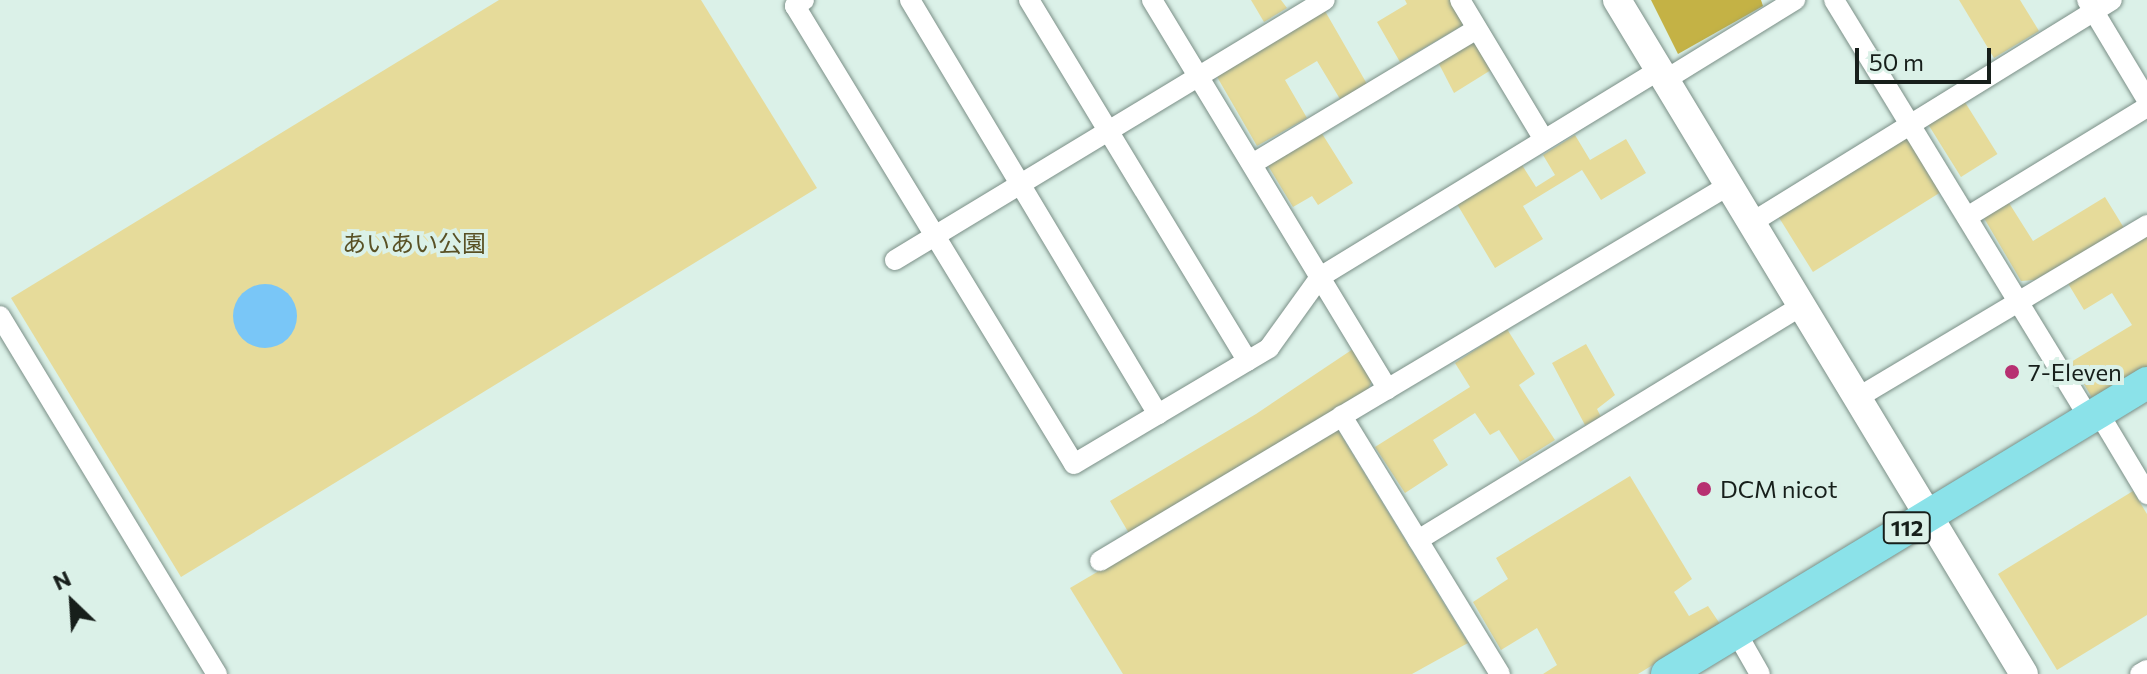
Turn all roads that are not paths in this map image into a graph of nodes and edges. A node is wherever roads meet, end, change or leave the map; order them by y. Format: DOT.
graph roads {
  1 [pos="804,0"];
  2 [pos="910,0"];
  3 [pos="1029,0"];
  4 [pos="1152,0"];
  5 [pos="1325,0"];
  6 [pos="1460,0"];
  7 [pos="1617,0"];
  8 [pos="1795,0"];
  9 [pos="1834,0"];
  10 [pos="2112,0"];
  11 [pos="2090,6"];
  12 [pos="1477,29"];
  13 [pos="1662,75"];
  14 [pos="1198,76"];
  15 [pos="2147,100"];
  16 [pos="2147,107"];
  17 [pos="1909,123"];
  18 [pos="1108,131"];
  19 [pos="1544,140"];
  20 [pos="1252,164"];
  21 [pos="1021,184"];
  22 [pos="1729,185"];
  23 [pos="1967,217"];
  24 [pos="1751,223"];
  25 [pos="2147,225"];
  26 [pos="935,236"];
  27 [pos="895,260"];
  28 [pos="1320,277"];
  29 [pos="2019,302"];
  30 [pos="1802,306"];
  31 [pos="0,316"];
  32 [pos="1248,361"];
  33 [pos="2147,383"];
  34 [pos="1388,389"];
  35 [pos="1857,398"];
  36 [pos="1158,414"];
  37 [pos="2094,415"];
  38 [pos="1342,416"];
  39 [pos="2147,494"];
  40 [pos="1928,516"];
  41 [pos="1418,540"];
  42 [pos="1100,561"];
  43 [pos="1736,632"];
  44 [pos="2147,670"];
  45 [pos="217,674"];
  46 [pos="1500,674"];
  47 [pos="1667,674"];
  48 [pos="1760,674"];
  49 [pos="2024,674"];
  50 [pos="2140,674"];
  1 -- 26 [label="street"];
  2 -- 21 [label="street"];
  3 -- 18 [label="street"];
  4 -- 14 [label="street"];
  5 -- 14 [label="street"];
  6 -- 12 [label="street"];
  7 -- 13 [label="street"];
  8 -- 13 [label="street"];
  9 -- 17 [label="street"];
  10 -- 11 [label="street"];
  11 -- 15 [label="street"];
  11 -- 17 [label="street"];
  12 -- 19 [label="street"];
  12 -- 20 [label="street"];
  13 -- 19 [label="street"];
  13 -- 22 [label="street"];
  14 -- 18 [label="street"];
  14 -- 20 [label="street"];
  16 -- 23 [label="street"];
  17 -- 23 [label="street"];
  17 -- 24 [label="street"];
  18 -- 21 [label="street"];
  18 -- 32 [label="street"];
  19 -- 28 [label="street"];
  20 -- 28 [label="street"];
  21 -- 26 [label="street"];
  21 -- 36 [label="street"];
  22 -- 24 [label="street"];
  22 -- 34 [label="street"];
  23 -- 29 [label="street"];
  24 -- 30 [label="street"];
  25 -- 29 [label="street"];
  26 -- 27 [label="street"];
  26 -- 36 [label="street"];
  28 -- 32 [label="street"];
  28 -- 34 [label="street"];
  29 -- 35 [label="street"];
  29 -- 37 [label="street"];
  30 -- 35 [label="street"];
  30 -- 41 [label="street"];
  31 -- 45 [label="street"];
  32 -- 36 [label="street"];
  33 -- 37 [label="main road, 112"];
  34 -- 38 [label="street"];
  35 -- 40 [label="street"];
  37 -- 39 [label="street"];
  37 -- 40 [label="main road, 112"];
  38 -- 41 [label="street"];
  38 -- 42 [label="street"];
  40 -- 43 [label="main road, 112"];
  40 -- 49 [label="street"];
  41 -- 46 [label="street"];
  43 -- 47 [label="main road, 112"];
  43 -- 48 [label="street"];
  44 -- 50 [label="street"];
}
